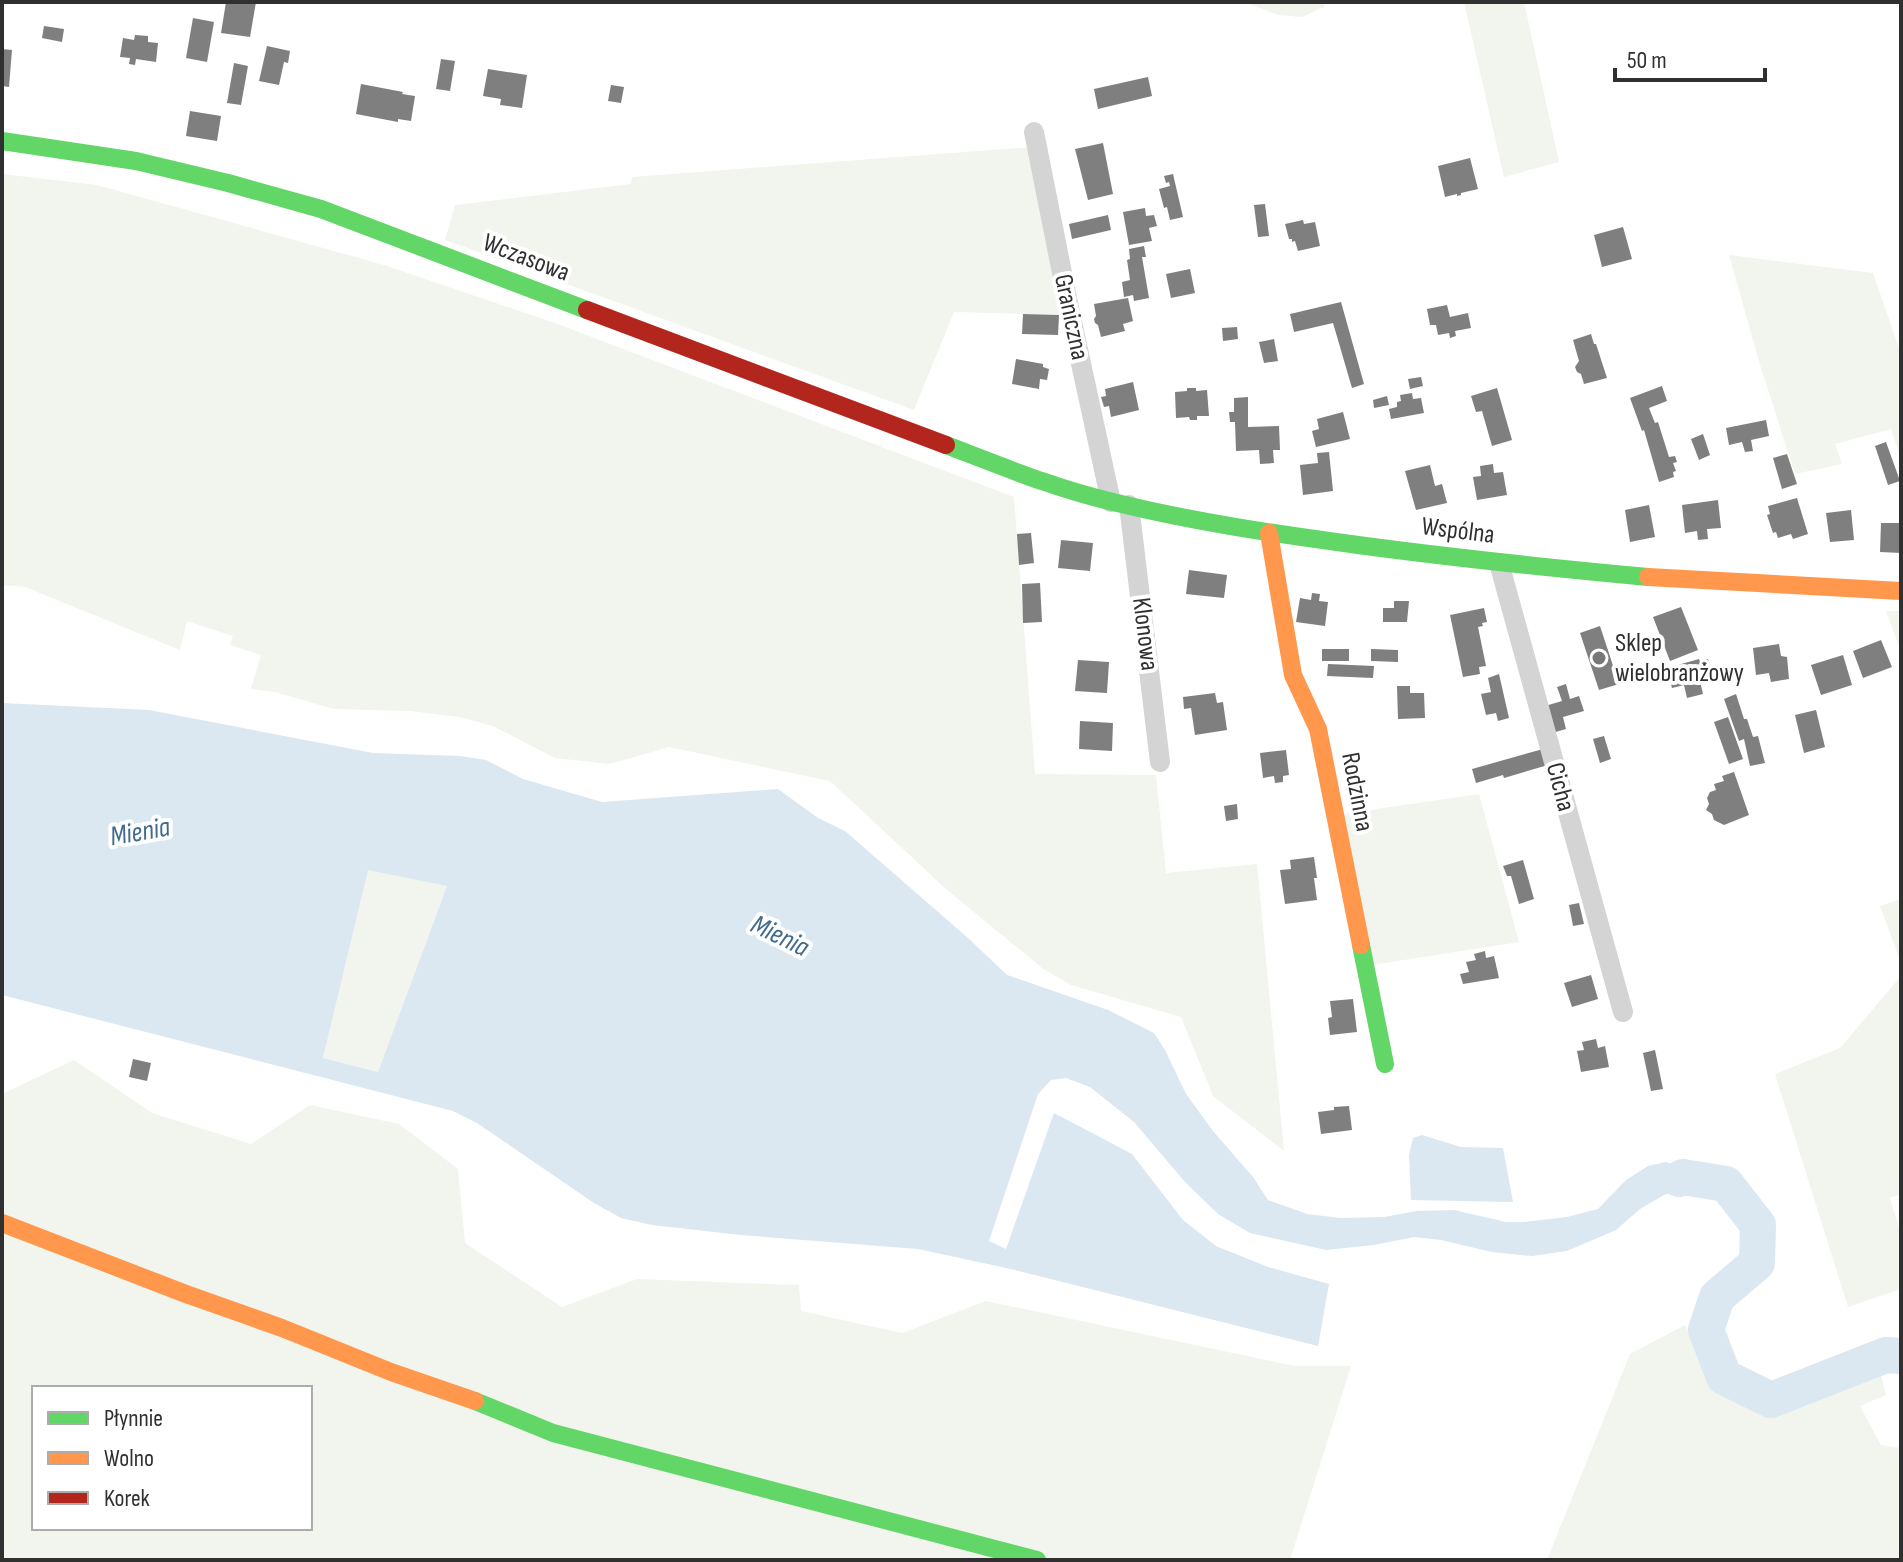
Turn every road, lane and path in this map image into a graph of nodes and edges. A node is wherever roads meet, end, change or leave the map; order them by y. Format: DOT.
graph roads {
  1 [pos="1034,132"];
  2 [pos="2,141"];
  3 [pos="1017,472"];
  4 [pos="1120,504"];
  5 [pos="1269,533"];
  6 [pos="1499,563"];
  7 [pos="1901,591"];
  8 [pos="1160,762"];
  9 [pos="1623,1012"];
  10 [pos="1385,1064"];
  11 [pos="2,1223"];
  12 [pos="1037,1560"];
  1 -- 4 [label="street, Graniczna"];
  2 -- 3 [label="street, Wczasowa"];
  3 -- 4 [label="street, Wspólna"];
  4 -- 5 [label="street, Wspólna"];
  4 -- 8 [label="street, Klonowa"];
  5 -- 6 [label="street, Wspólna"];
  5 -- 10 [label="street, Rodzinna"];
  6 -- 7 [label="street, Wspólna"];
  6 -- 9 [label="street, Cicha"];
  11 -- 12 [label="street"];
}
